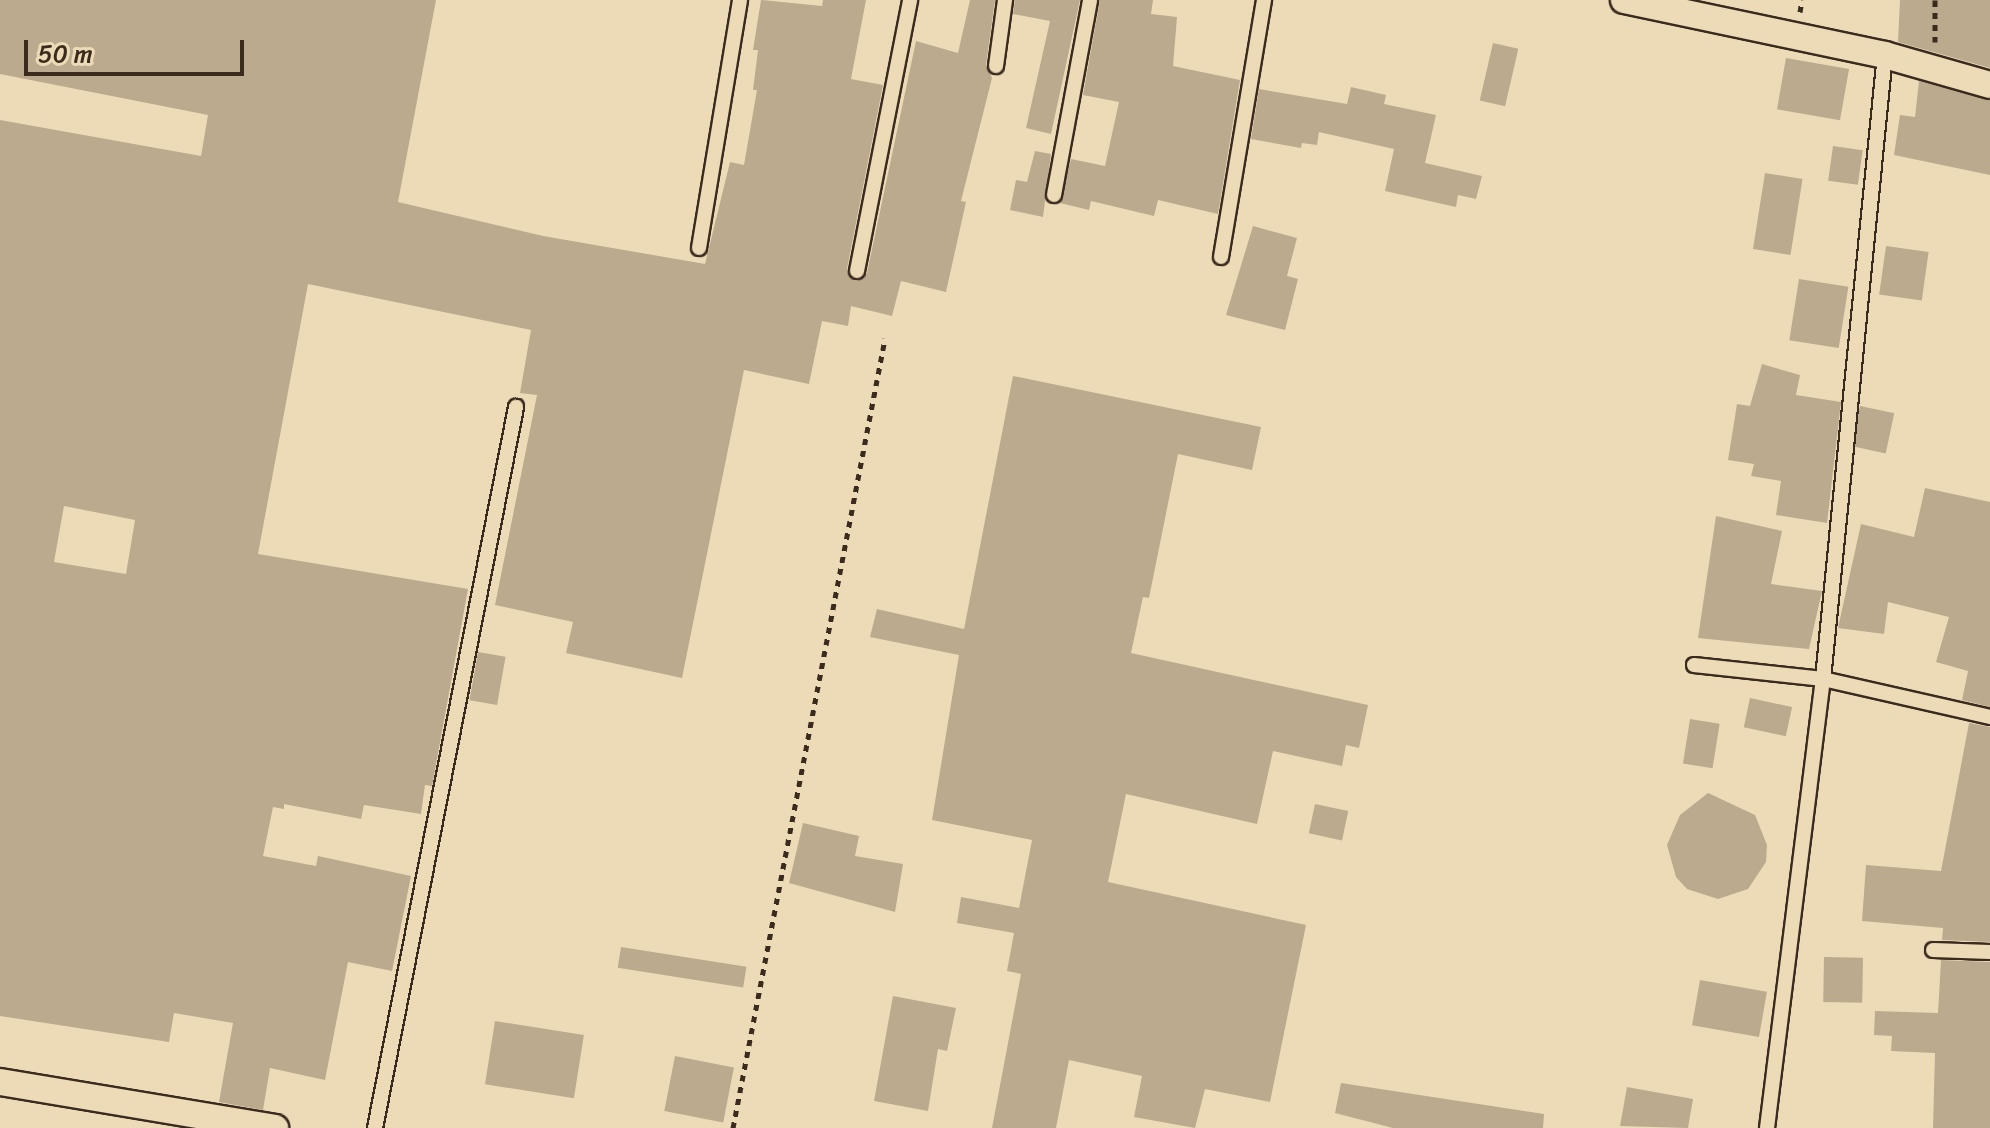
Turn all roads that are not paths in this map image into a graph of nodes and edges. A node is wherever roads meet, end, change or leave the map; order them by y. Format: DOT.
graph roads {
  1 [pos="740,0"];
  2 [pos="910,0"];
  3 [pos="1005,0"];
  4 [pos="1090,0"];
  5 [pos="1264,0"];
  6 [pos="1624,0"];
  7 [pos="1885,55"];
  8 [pos="996,66"];
  9 [pos="1990,85"];
  10 [pos="1054,195"];
  11 [pos="699,248"];
  12 [pos="1221,257"];
  13 [pos="857,271"];
  14 [pos="516,407"];
  15 [pos="1694,665"];
  16 [pos="1823,679"];
  17 [pos="1990,717"];
  18 [pos="1933,950"];
  19 [pos="1990,952"];
  20 [pos="0,1082"];
  21 [pos="275,1128"];
  22 [pos="375,1128"];
  23 [pos="1767,1128"];
  1 -- 11 [label="lane"];
  2 -- 13 [label="lane"];
  3 -- 8 [label="lane"];
  4 -- 10 [label="lane"];
  5 -- 12 [label="lane"];
  6 -- 7 [label="street"];
  7 -- 9 [label="street"];
  7 -- 16 [label="lane"];
  14 -- 22 [label="lane"];
  15 -- 16 [label="lane"];
  16 -- 17 [label="lane"];
  16 -- 23 [label="lane"];
  18 -- 19 [label="lane"];
  20 -- 21 [label="street"];
}
